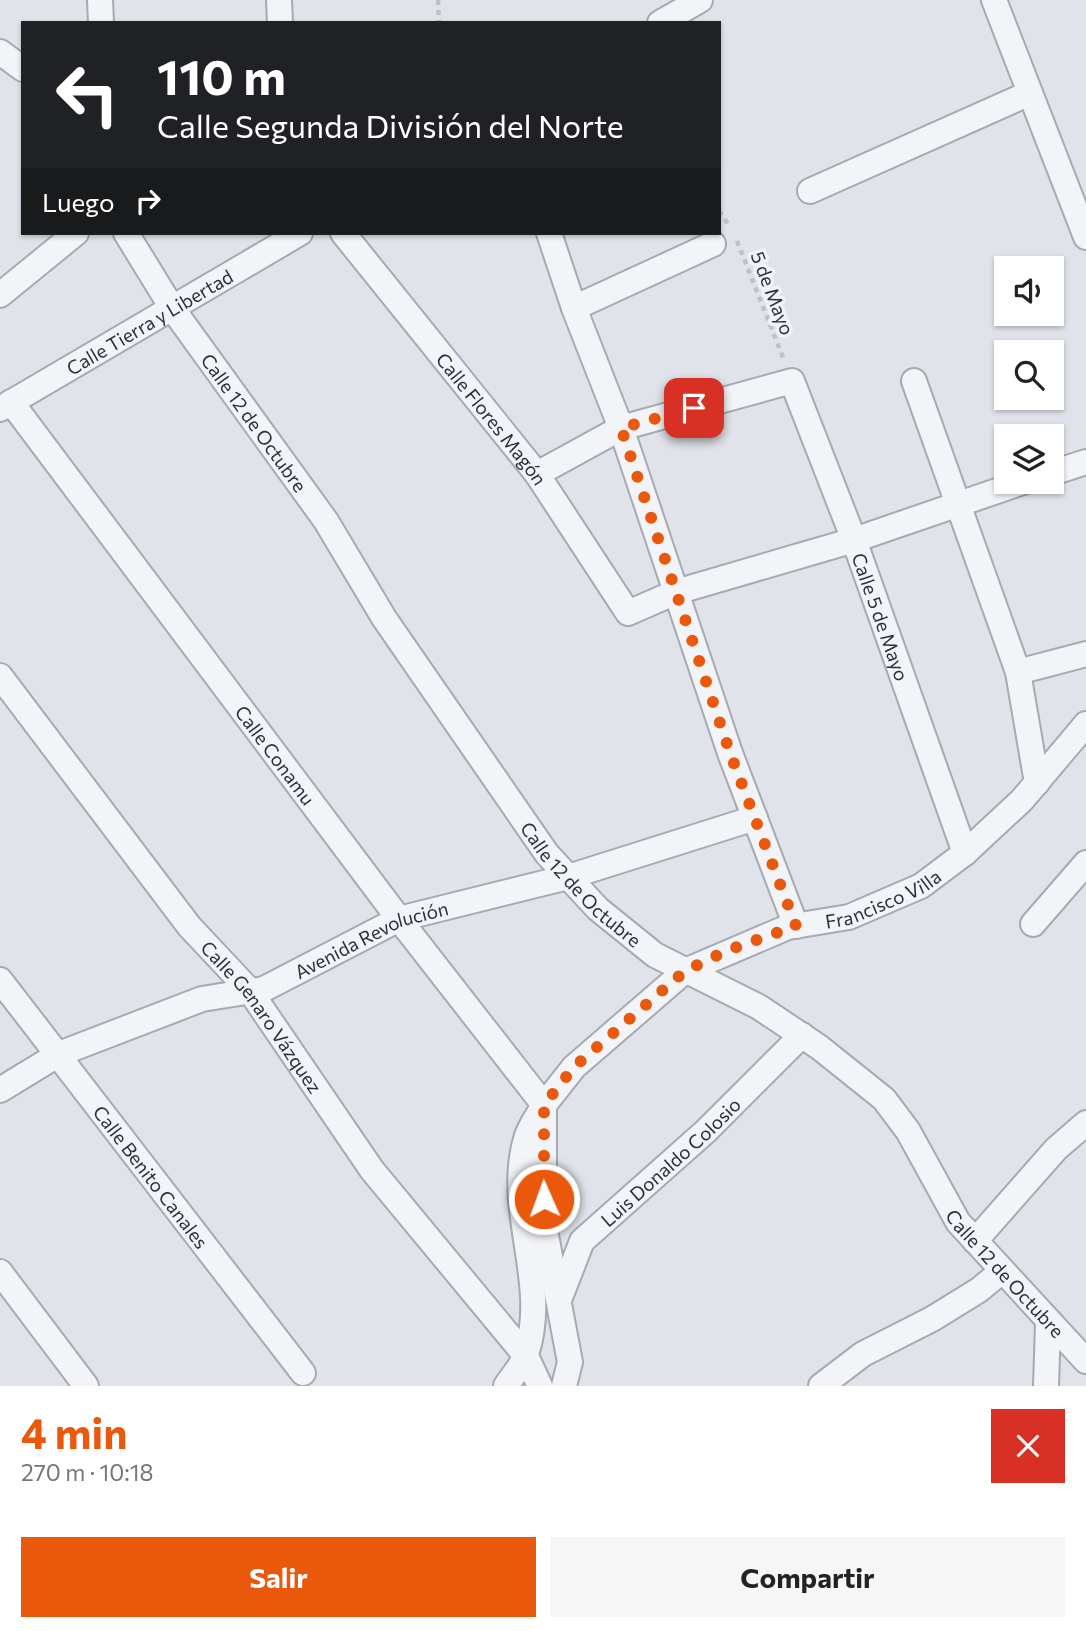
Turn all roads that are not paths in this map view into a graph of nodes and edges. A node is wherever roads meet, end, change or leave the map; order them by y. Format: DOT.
graph roads {
  1 [pos="100,0"];
  2 [pos="279,0"];
  3 [pos="700,0"];
  4 [pos="994,0"];
  5 [pos="102,21"];
  6 [pos="280,21"];
  7 [pos="663,21"];
  8 [pos="0,52"];
  9 [pos="21,68"];
  10 [pos="1030,93"];
  11 [pos="810,191"];
  12 [pos="74,235"];
  13 [pos="127,235"];
  14 [pos="297,235"];
  15 [pos="345,235"];
  16 [pos="550,235"];
  17 [pos="1086,237"];
  18 [pos="713,244"];
  19 [pos="0,295"];
  20 [pos="172,308"];
  21 [pos="574,308"];
  22 [pos="914,381"];
  23 [pos="6,405"];
  24 [pos="621,428"];
  25 [pos="1086,462"];
  26 [pos="1064,469"];
  27 [pos="537,474"];
  28 [pos="994,492"];
  29 [pos="956,504"];
  30 [pos="854,540"];
  31 [pos="676,592"];
  32 [pos="1086,654"];
  33 [pos="1018,672"];
  34 [pos="0,676"];
  35 [pos="1086,723"];
  36 [pos="1037,783"];
  37 [pos="755,818"];
  38 [pos="965,853"];
  39 [pos="1086,863"];
  40 [pos="568,877"];
  41 [pos="399,919"];
  42 [pos="1033,924"];
  43 [pos="796,926"];
  44 [pos="685,971"];
  45 [pos="0,980"];
  46 [pos="250,991"];
  47 [pos="802,1035"];
  48 [pos="59,1054"];
  49 [pos="0,1090"];
  50 [pos="544,1105"];
  51 [pos="1086,1123"];
  52 [pos="975,1241"];
  53 [pos="1002,1270"];
  54 [pos="0,1272"];
  55 [pos="559,1301"];
  56 [pos="1048,1324"];
  57 [pos="1082,1349"];
  58 [pos="526,1356"];
  59 [pos="303,1373"];
  60 [pos="86,1386"];
  61 [pos="506,1386"];
  62 [pos="540,1386"];
  63 [pos="564,1386"];
  64 [pos="821,1386"];
  65 [pos="1046,1386"];
  1 -- 5 [label="street"];
  2 -- 6 [label="street"];
  3 -- 7 [label="street"];
  4 -- 10 [label="street"];
  8 -- 9 [label="street"];
  10 -- 11 [label="street"];
  10 -- 17 [label="street"];
  12 -- 19 [label="street"];
  13 -- 20 [label="street, Calle 12 de Octubre"];
  14 -- 20 [label="street, Calle Tierra y Libertad"];
  15 -- 27 [label="street, Calle Flores Magón"];
  16 -- 21 [label="street"];
  18 -- 21 [label="street"];
  20 -- 23 [label="street, Calle Tierra y Libertad"];
  20 -- 40 [label="street, Calle 12 de Octubre"];
  21 -- 24 [label="street"];
  22 -- 29 [label="street"];
  23 -- 41 [label="street, Calle Conamu"];
  24 -- 27 [label="street"];
  24 -- 30 [label="street, Calle 5 de Mayo"];
  24 -- 31 [label="street"];
  25 -- 26 [label="street"];
  27 -- 31 [label="street, Calle Flores Magón"];
  28 -- 29 [label="street"];
  29 -- 30 [label="street"];
  29 -- 33 [label="street"];
  30 -- 31 [label="street"];
  30 -- 38 [label="street, Calle 5 de Mayo"];
  31 -- 37 [label="street"];
  32 -- 33 [label="street"];
  33 -- 36 [label="street"];
  34 -- 46 [label="street, Calle Genaro Vázquez"];
  35 -- 36 [label="street, Francisco Villa"];
  36 -- 38 [label="street, Francisco Villa"];
  37 -- 40 [label="street, Avenida Revolución"];
  37 -- 43 [label="street"];
  38 -- 43 [label="street, Francisco Villa"];
  39 -- 42 [label="street"];
  40 -- 41 [label="street, Avenida Revolución"];
  40 -- 44 [label="street, Calle 12 de Octubre"];
  41 -- 46 [label="street, Avenida Revolución"];
  41 -- 50 [label="street, Calle Conamu"];
  43 -- 44 [label="street, Francisco Villa"];
  44 -- 47 [label="street, Calle 12 de Octubre"];
  44 -- 50 [label="street, Francisco Villa"];
  45 -- 48 [label="street, Calle Benito Canales"];
  46 -- 48 [label="street, Avenida Revolución"];
  46 -- 58 [label="street, Calle Genaro Vázquez"];
  47 -- 52 [label="street, Calle 12 de Octubre"];
  47 -- 55 [label="street, Luis Donaldo Colosio"];
  48 -- 49 [label="street, Avenida Revolución"];
  48 -- 59 [label="street, Calle Benito Canales"];
  50 -- 55 [label="street"];
  50 -- 58 [label="street, Francisco Villa"];
  51 -- 52 [label="street"];
  52 -- 53 [label="street, Calle 12 de Octubre"];
  53 -- 56 [label="street, Calle 12 de Octubre"];
  53 -- 64 [label="street"];
  54 -- 60 [label="street"];
  55 -- 63 [label="street"];
  56 -- 57 [label="street, Calle 12 de Octubre"];
  56 -- 65 [label="street"];
  58 -- 61 [label="street"];
  58 -- 62 [label="street, Calle Genaro Vázquez"];
}
